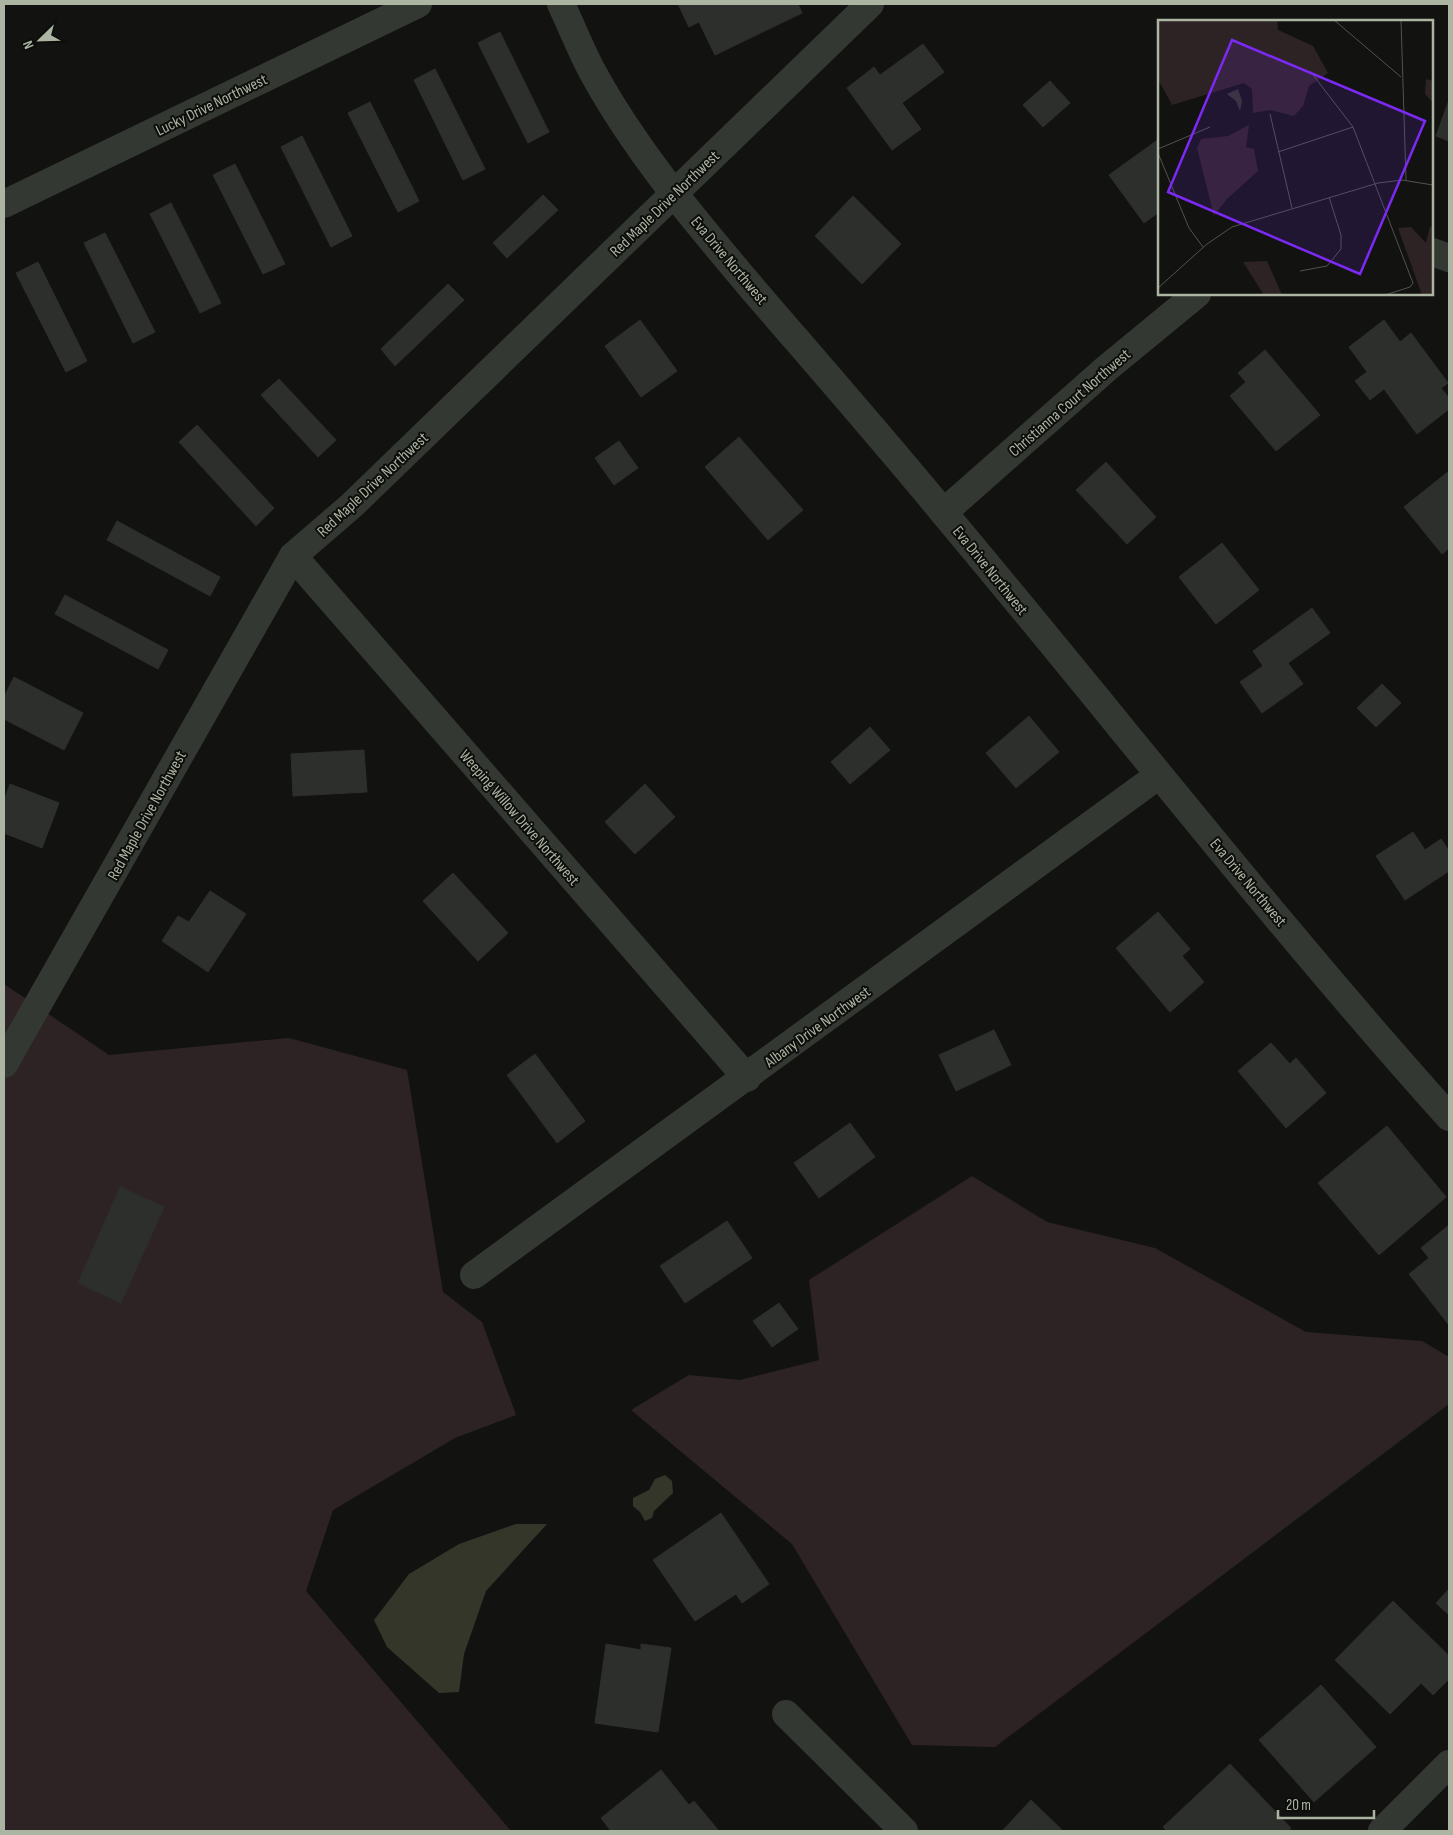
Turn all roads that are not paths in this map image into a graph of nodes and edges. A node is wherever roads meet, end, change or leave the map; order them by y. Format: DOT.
graph roads {
  1 [pos="418,4"];
  2 [pos="561,4"];
  3 [pos="870,4"];
  4 [pos="675,193"];
  5 [pos="4,204"];
  6 [pos="1433,252"];
  7 [pos="1449,258"];
  8 [pos="1196,295"];
  9 [pos="944,512"];
  10 [pos="293,556"];
  11 [pos="1159,775"];
  12 [pos="4,1064"];
  13 [pos="747,1078"];
  14 [pos="1449,1117"];
  15 [pos="474,1275"];
  16 [pos="786,1714"];
  17 [pos="1449,1764"];
  18 [pos="904,1831"];
  19 [pos="1382,1831"];
  1 -- 5 [label="street, Lucky Drive Northwest"];
  2 -- 4 [label="street, Eva Drive Northwest"];
  3 -- 4 [label="street, Red Maple Drive Northwest"];
  4 -- 9 [label="street, Eva Drive Northwest"];
  4 -- 10 [label="street, Red Maple Drive Northwest"];
  6 -- 7 [label="street"];
  8 -- 9 [label="street, Christianna Court Northwest"];
  9 -- 11 [label="street, Eva Drive Northwest"];
  10 -- 12 [label="street, Red Maple Drive Northwest"];
  10 -- 13 [label="street, Weeping Willow Drive Northwest"];
  11 -- 13 [label="street, Albany Drive Northwest"];
  11 -- 14 [label="street, Eva Drive Northwest"];
  13 -- 15 [label="street, Albany Drive Northwest"];
  16 -- 18 [label="street"];
  17 -- 19 [label="street"];
}
